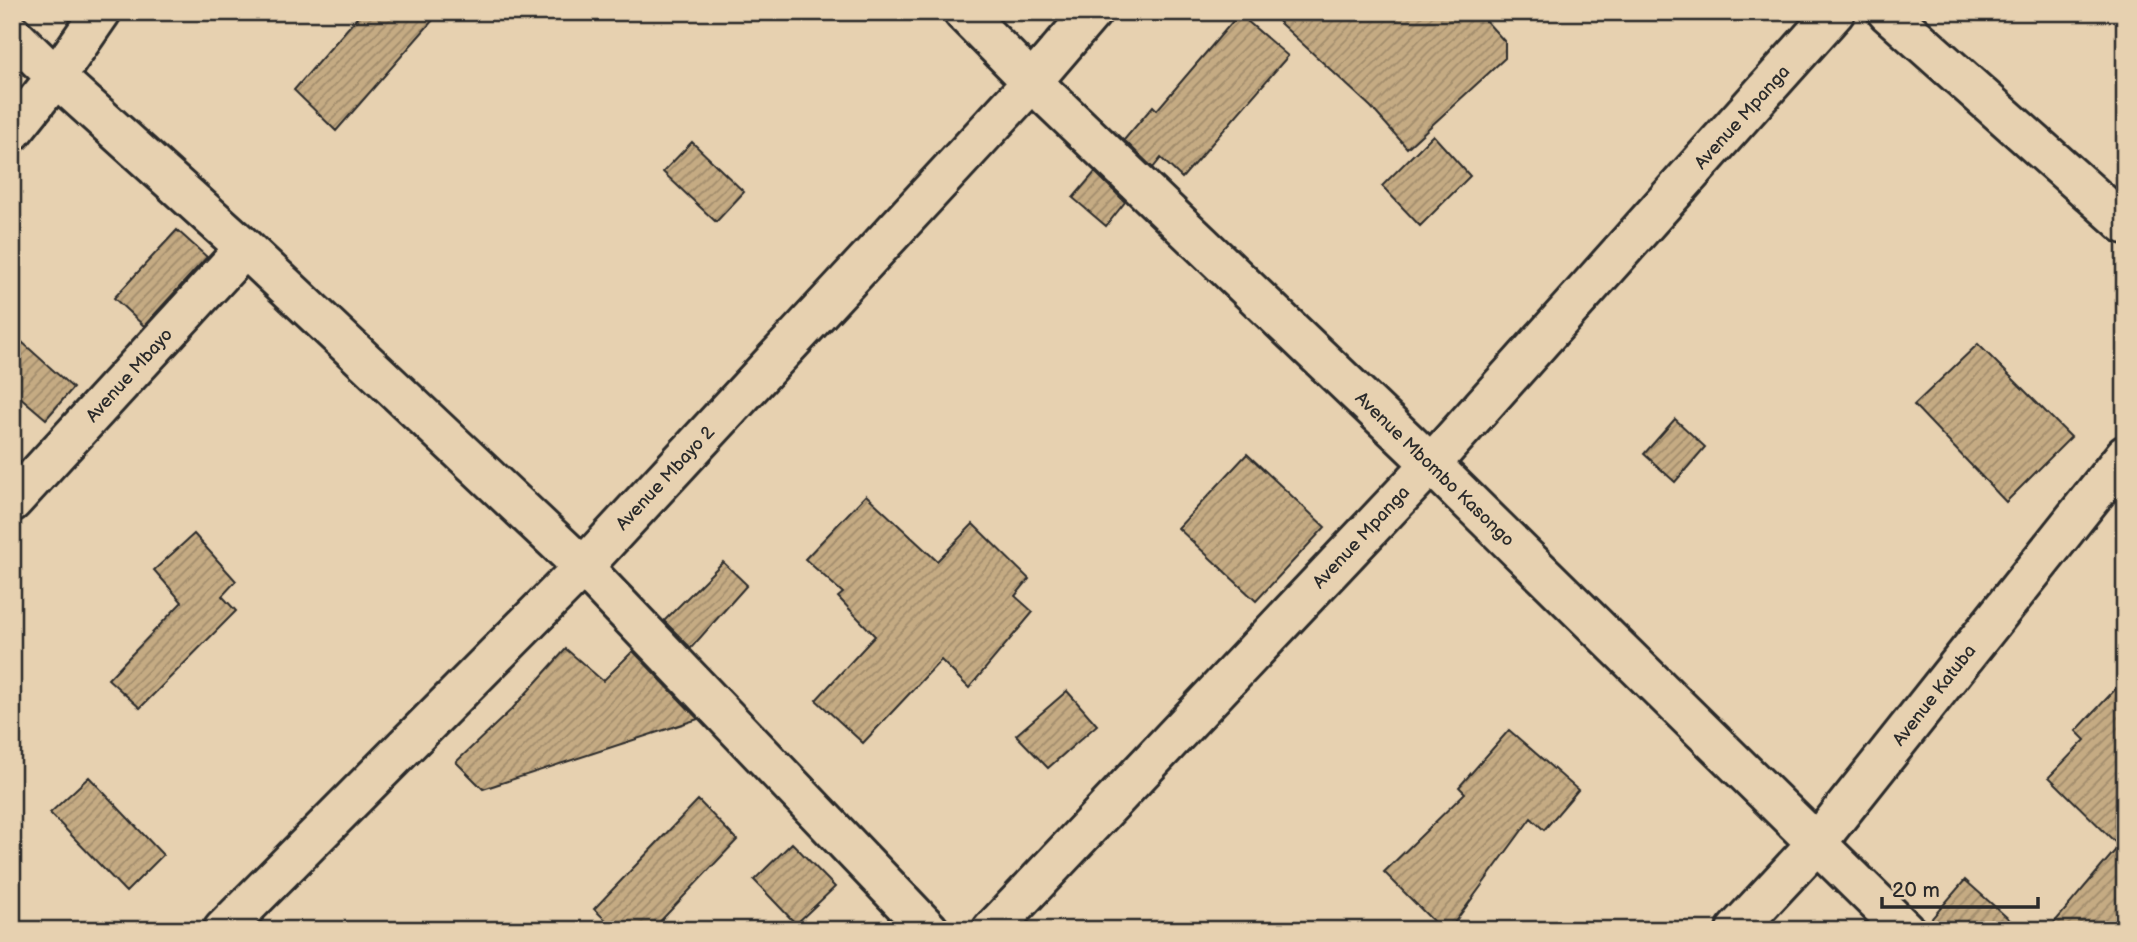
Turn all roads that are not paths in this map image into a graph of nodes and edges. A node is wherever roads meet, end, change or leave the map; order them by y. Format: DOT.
graph roads {
  1 [pos="101,12"];
  2 [pos="963,12"];
  3 [pos="1092,12"];
  4 [pos="1835,12"];
  5 [pos="1887,12"];
  6 [pos="12,34"];
  7 [pos="56,77"];
  8 [pos="1032,82"];
  9 [pos="12,132"];
  10 [pos="2125,224"];
  11 [pos="245,248"];
  12 [pos="2125,455"];
  13 [pos="1431,464"];
  14 [pos="12,502"];
  15 [pos="583,567"];
  16 [pos="1816,844"];
  17 [pos="223,930"];
  18 [pos="929,930"];
  19 [pos="992,930"];
  20 [pos="1736,930"];
  21 [pos="1905,930"];
  1 -- 7 [label="street"];
  2 -- 8 [label="street, Avenue Mbombo Kasongo"];
  3 -- 8 [label="street, Avenue Mbayo 2"];
  4 -- 13 [label="street, Avenue Mpanga"];
  5 -- 10 [label="street"];
  6 -- 7 [label="street"];
  7 -- 9 [label="street"];
  7 -- 11 [label="street"];
  8 -- 13 [label="street, Avenue Mbombo Kasongo"];
  8 -- 15 [label="street, Avenue Mbayo 2"];
  11 -- 14 [label="street, Avenue Mbayo"];
  11 -- 15 [label="street"];
  12 -- 16 [label="street, Avenue Katuba"];
  13 -- 16 [label="street, Avenue Mbombo Kasongo"];
  13 -- 19 [label="street, Avenue Mpanga"];
  15 -- 17 [label="street, Avenue Mbayo 2"];
  15 -- 18 [label="street"];
  16 -- 20 [label="street, Avenue Katuba"];
  16 -- 21 [label="street, Avenue Mbombo Kasongo"];
}
